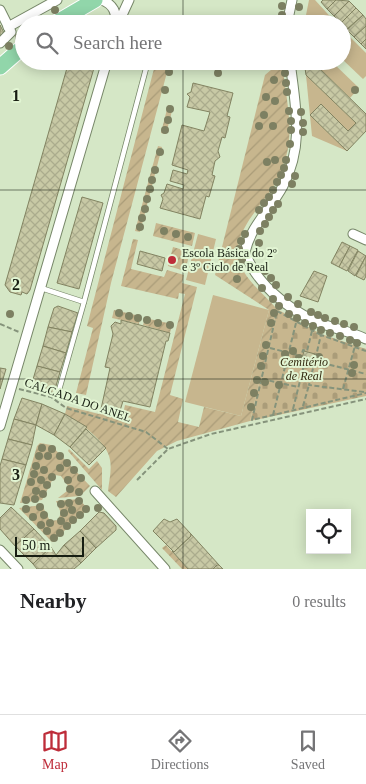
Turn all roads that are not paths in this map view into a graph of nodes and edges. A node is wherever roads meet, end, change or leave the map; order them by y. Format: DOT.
graph roads {
  1 [pos="57,0"];
  2 [pos="95,0"];
  3 [pos="102,0"];
  4 [pos="129,0"];
  5 [pos="292,0"];
  6 [pos="0,10"];
  7 [pos="30,15"];
  8 [pos="69,15"];
  9 [pos="116,15"];
  10 [pos="122,15"];
  11 [pos="289,15"];
  12 [pos="15,23"];
  13 [pos="8,27"];
  14 [pos="0,43"];
  15 [pos="15,55"];
  16 [pos="2,67"];
  17 [pos="104,70"];
  18 [pos="146,70"];
  19 [pos="291,70"];
  20 [pos="353,234"];
  21 [pos="366,240"];
  22 [pos="41,288"];
  23 [pos="84,302"];
  24 [pos="366,339"];
  25 [pos="59,390"];
  26 [pos="0,426"];
  27 [pos="95,491"];
  28 [pos="0,550"];
  29 [pos="18,569"];
  30 [pos="165,569"];
  1 -- 7 [label="street"];
  2 -- 8 [label="main road"];
  3 -- 9 [label="street"];
  4 -- 10 [label="street"];
  5 -- 11 [label="street"];
  6 -- 13 [label="street"];
  12 -- 13 [label="street"];
  13 -- 14 [label="street"];
  15 -- 16 [label="main road"];
  17 -- 22 [label="street"];
  18 -- 23 [label="lane"];
  19 -- 24 [label="street"];
  20 -- 21 [label="street"];
  22 -- 23 [label="lane"];
  22 -- 26 [label="street"];
  23 -- 25 [label="lane"];
  27 -- 30 [label="street"];
  28 -- 29 [label="street"];
}
